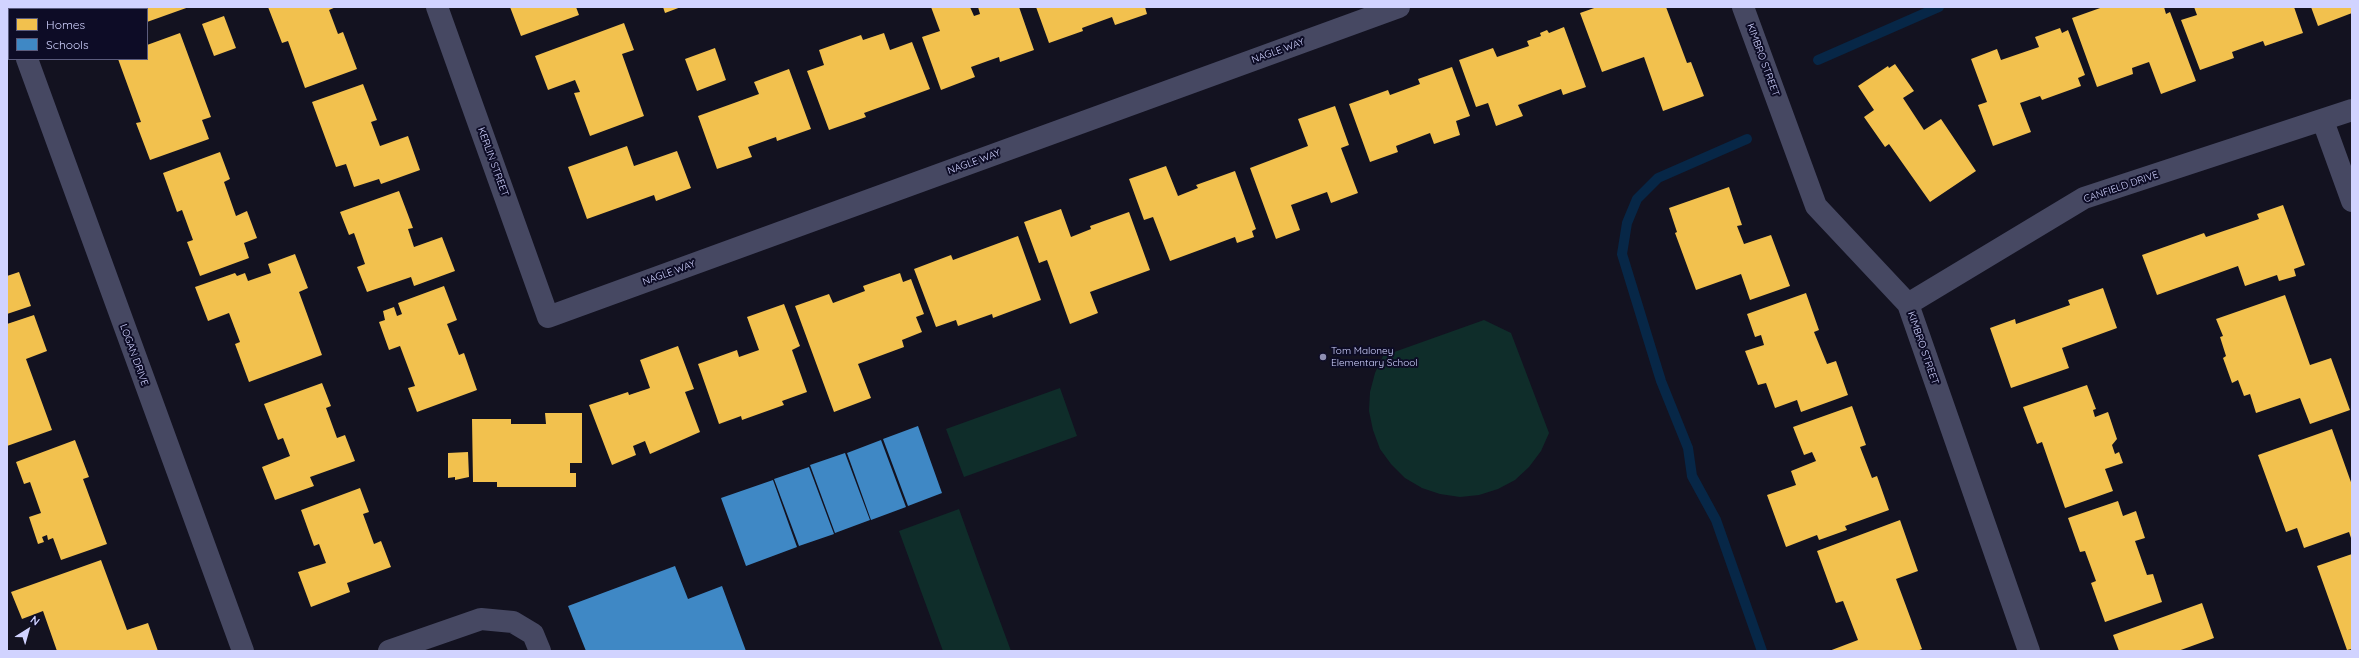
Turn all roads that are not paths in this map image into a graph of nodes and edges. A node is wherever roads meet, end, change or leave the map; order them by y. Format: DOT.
graph roads {
  1 [pos="437,7"];
  2 [pos="1399,7"];
  3 [pos="1743,7"];
  4 [pos="27,60"];
  5 [pos="2352,110"];
  6 [pos="2323,121"];
  7 [pos="2352,202"];
  8 [pos="1908,304"];
  9 [pos="548,317"];
  10 [pos="243,651"];
  11 [pos="389,651"];
  12 [pos="540,651"];
  13 [pos="2029,651"];
  1 -- 9 [label="street, KERLIN STREET"];
  2 -- 9 [label="street, NAGLE WAY"];
  3 -- 8 [label="street, KIMBRO STREET"];
  4 -- 10 [label="street, LOGAN DRIVE"];
  5 -- 6 [label="street, CANFIELD DRIVE"];
  6 -- 7 [label="street"];
  6 -- 8 [label="street, CANFIELD DRIVE"];
  8 -- 13 [label="street, KIMBRO STREET"];
  11 -- 12 [label="street"];
}
